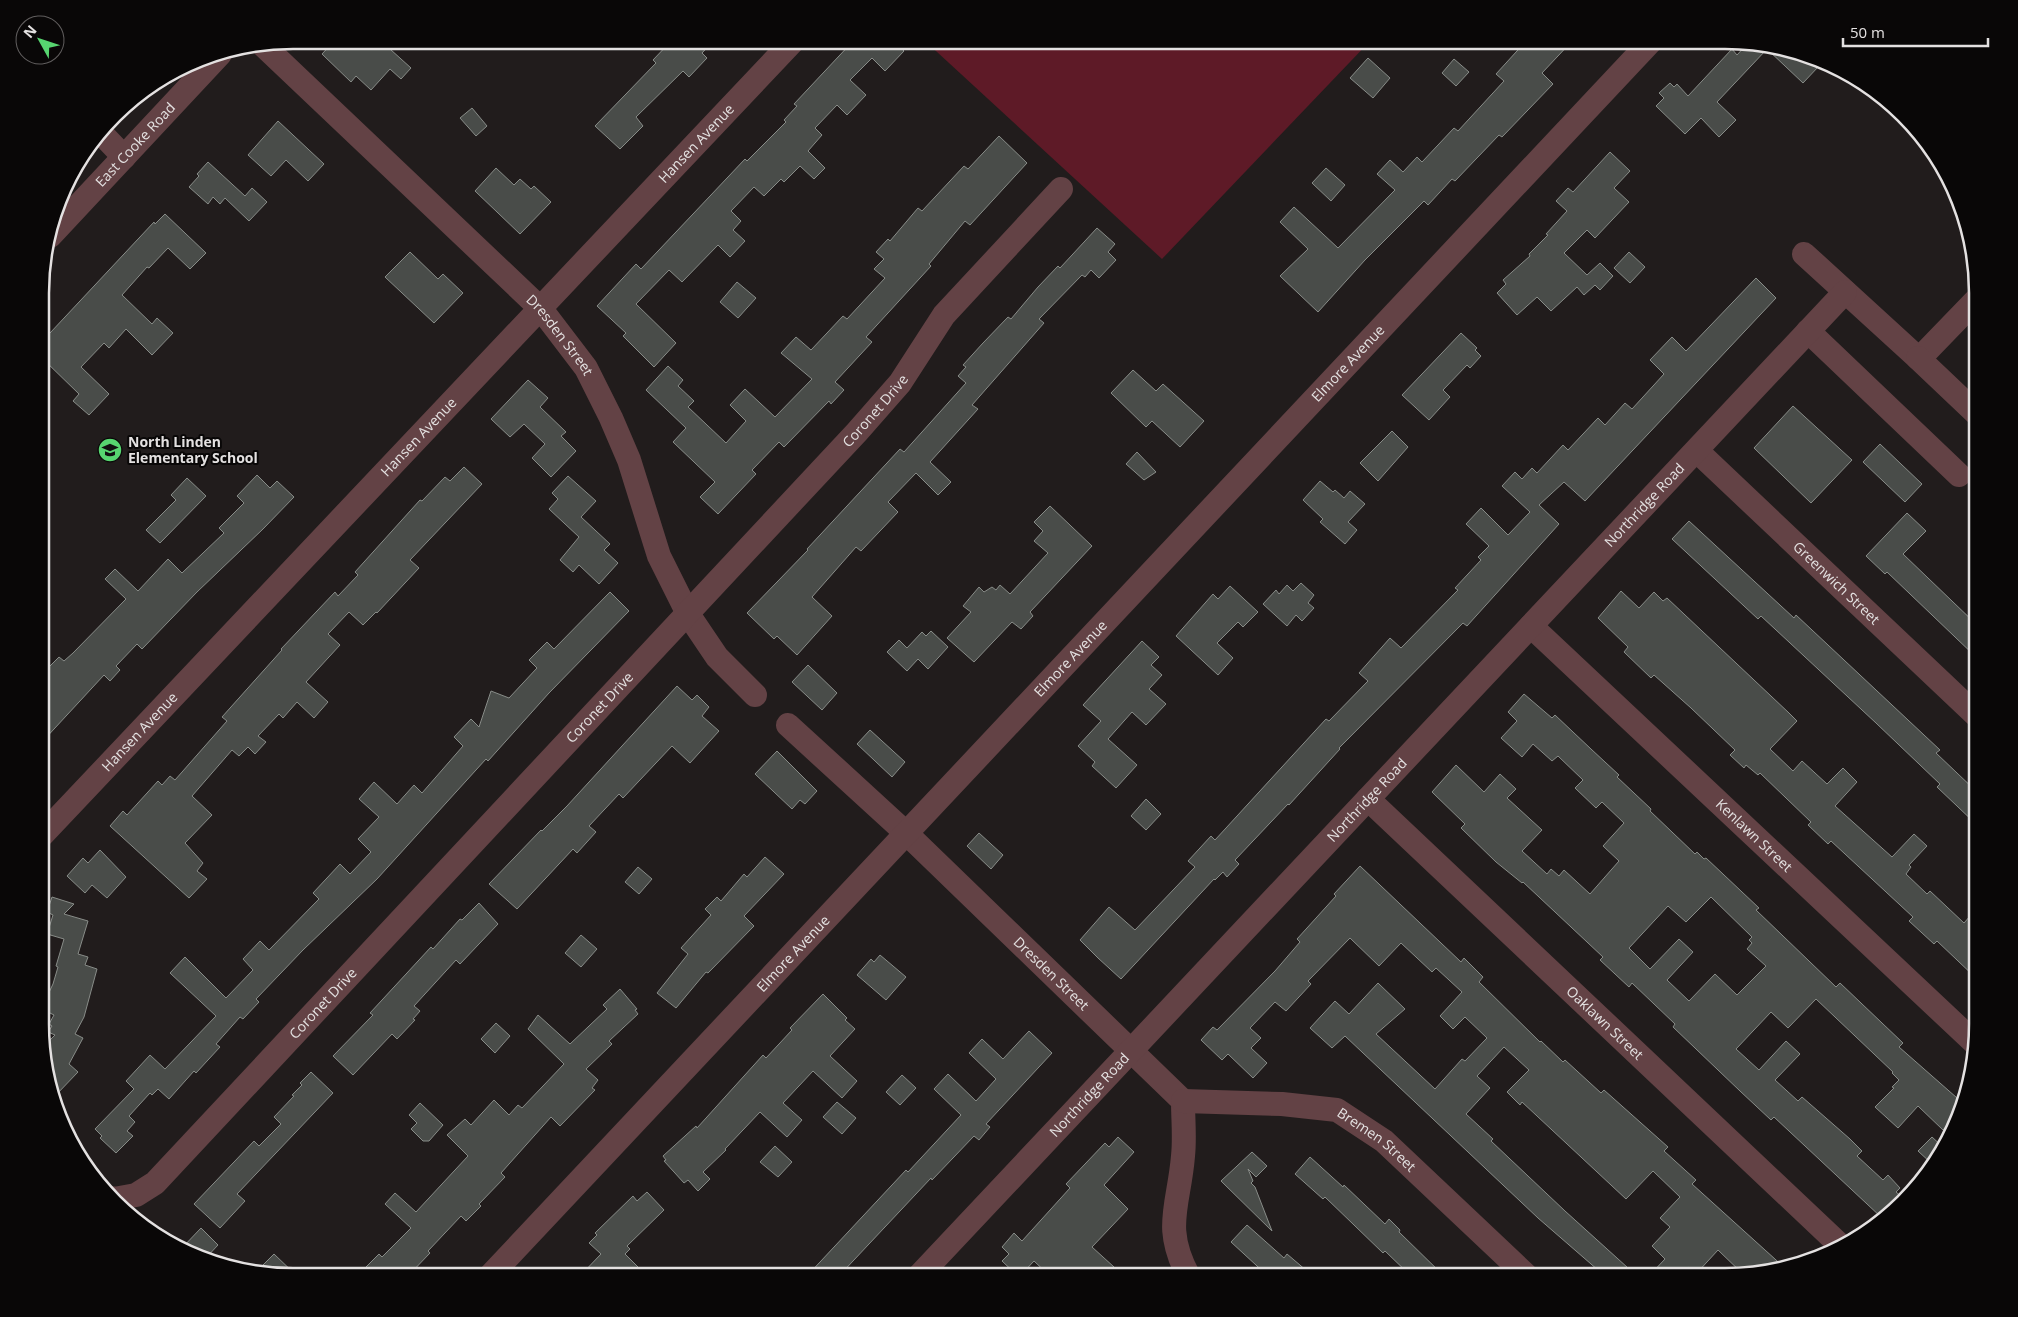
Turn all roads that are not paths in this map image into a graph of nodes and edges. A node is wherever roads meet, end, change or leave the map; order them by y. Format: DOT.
graph roads {
  1 [pos="786,49"];
  2 [pos="1644,49"];
  3 [pos="268,50"];
  4 [pos="203,66"];
  5 [pos="186,77"];
  6 [pos="105,137"];
  7 [pos="124,156"];
  8 [pos="1061,189"];
  9 [pos="61,218"];
  10 [pos="1804,254"];
  11 [pos="1845,292"];
  12 [pos="1969,307"];
  13 [pos="541,309"];
  14 [pos="1812,326"];
  15 [pos="1918,358"];
  16 [pos="1969,406"];
  17 [pos="1696,451"];
  18 [pos="1959,474"];
  19 [pos="688,614"];
  20 [pos="1531,626"];
  21 [pos="755,695"];
  22 [pos="1969,708"];
  23 [pos="788,725"];
  24 [pos="1368,799"];
  25 [pos="49,827"];
  26 [pos="906,833"];
  27 [pos="1969,1038"];
  28 [pos="1131,1051"];
  29 [pos="1183,1101"];
  30 [pos="121,1198"];
  31 [pos="1836,1241"];
  32 [pos="497,1268"];
  33 [pos="926,1268"];
  34 [pos="1185,1268"];
  35 [pos="1519,1268"];
  1 -- 13 [label="street, Hansen Avenue"];
  2 -- 26 [label="street, Elmore Avenue"];
  3 -- 13 [label="street, Dresden Street"];
  4 -- 5 [label="street, East Cooke Road"];
  5 -- 7 [label="street, East Cooke Road"];
  6 -- 7 [label="street"];
  7 -- 9 [label="street, East Cooke Road"];
  8 -- 19 [label="street, Coronet Drive"];
  10 -- 11 [label="street"];
  11 -- 14 [label="street, Northridge Road"];
  11 -- 15 [label="street"];
  12 -- 15 [label="street"];
  13 -- 19 [label="street, Dresden Street"];
  13 -- 25 [label="street, Hansen Avenue"];
  14 -- 17 [label="street, Northridge Road"];
  14 -- 18 [label="street"];
  15 -- 16 [label="street"];
  17 -- 20 [label="street, Northridge Road"];
  17 -- 22 [label="street, Greenwich Street"];
  19 -- 21 [label="street, Dresden Street"];
  19 -- 30 [label="street, Coronet Drive"];
  20 -- 24 [label="street, Northridge Road"];
  20 -- 27 [label="street, Kenlawn Street"];
  23 -- 26 [label="street, Dresden Street"];
  24 -- 28 [label="street, Northridge Road"];
  24 -- 31 [label="street, Oaklawn Street"];
  26 -- 28 [label="street, Dresden Street"];
  26 -- 32 [label="street, Elmore Avenue"];
  28 -- 29 [label="street, Dresden Street"];
  28 -- 33 [label="street, Northridge Road"];
  29 -- 34 [label="street"];
  29 -- 35 [label="street, Bremen Street"];
}
